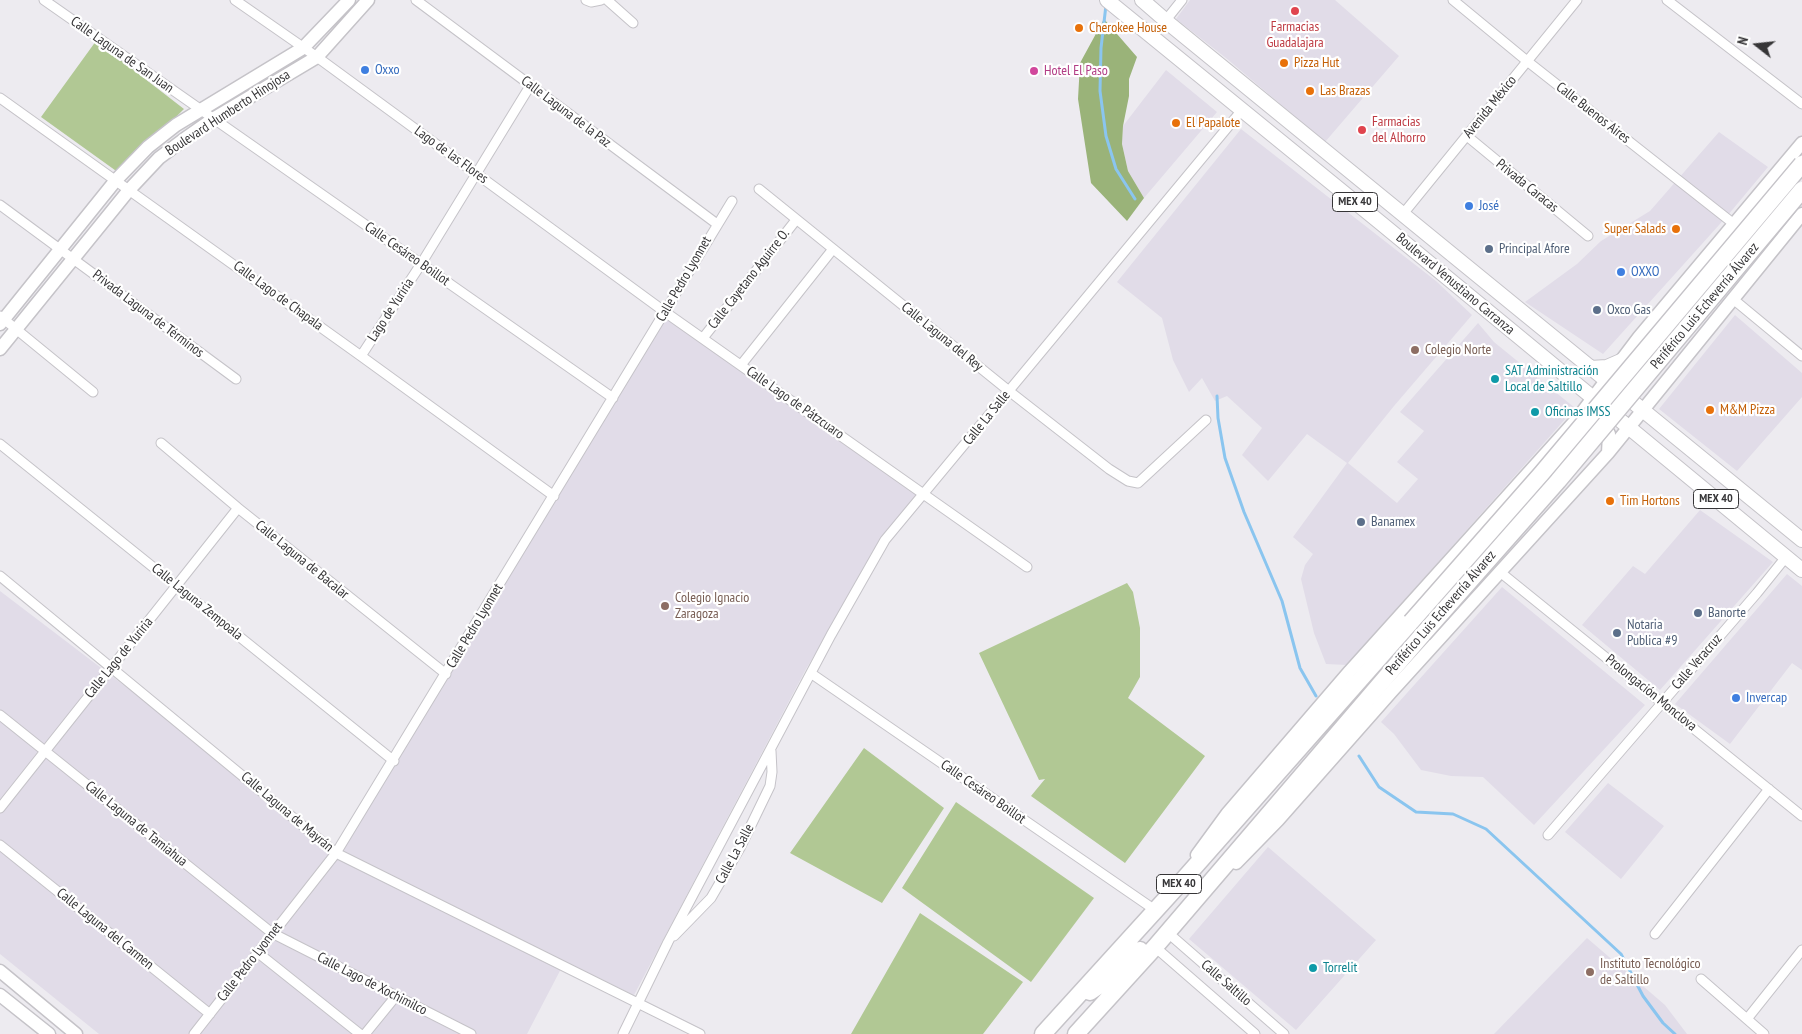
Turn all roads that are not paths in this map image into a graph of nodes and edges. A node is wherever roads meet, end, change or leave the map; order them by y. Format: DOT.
graph roads {
  1 [pos="44,0"];
  2 [pos="235,0"];
  3 [pos="349,0"];
  4 [pos="368,0"];
  5 [pos="416,0"];
  6 [pos="586,0"];
  7 [pos="601,0"];
  8 [pos="606,0"];
  9 [pos="1142,0"];
  10 [pos="1182,0"];
  11 [pos="1453,0"];
  12 [pos="1576,0"];
  13 [pos="1667,0"];
  14 [pos="1111,3"];
  15 [pos="1166,20"];
  16 [pos="632,23"];
  17 [pos="303,48"];
  18 [pos="317,57"];
  19 [pos="1527,61"];
  20 [pos="530,86"];
  21 [pos="0,98"];
  22 [pos="1802,104"];
  23 [pos="200,110"];
  24 [pos="1242,110"];
  25 [pos="213,119"];
  26 [pos="1467,136"];
  27 [pos="1802,143"];
  28 [pos="1802,164"];
  29 [pos="476,173"];
  30 [pos="116,180"];
  31 [pos="759,189"];
  32 [pos="129,190"];
  33 [pos="1802,190"];
  34 [pos="732,201"];
  35 [pos="0,204"];
  36 [pos="1403,214"];
  37 [pos="1802,214"];
  38 [pos="796,220"];
  39 [pos="717,224"];
  40 [pos="1734,224"];
  41 [pos="1588,236"];
  42 [pos="61,249"];
  43 [pos="833,249"];
  44 [pos="73,258"];
  45 [pos="421,264"];
  46 [pos="1733,299"];
  47 [pos="665,312"];
  48 [pos="1,320"];
  49 [pos="17,329"];
  50 [pos="1640,337"];
  51 [pos="703,338"];
  52 [pos="0,349"];
  53 [pos="361,356"];
  54 [pos="1802,356"];
  55 [pos="1623,360"];
  56 [pos="741,365"];
  57 [pos="1590,368"];
  58 [pos="236,379"];
  59 [pos="1607,381"];
  60 [pos="1661,387"];
  61 [pos="1009,391"];
  62 [pos="93,392"];
  63 [pos="613,398"];
  64 [pos="1593,398"];
  65 [pos="1643,411"];
  66 [pos="1206,420"];
  67 [pos="1574,422"];
  68 [pos="1630,428"];
  69 [pos="161,443"];
  70 [pos="0,444"];
  71 [pos="1608,453"];
  72 [pos="924,494"];
  73 [pos="554,496"];
  74 [pos="238,508"];
  75 [pos="1802,540"];
  76 [pos="1786,557"];
  77 [pos="1027,567"];
  78 [pos="1802,570"];
  79 [pos="1500,572"];
  80 [pos="0,576"];
  81 [pos="177,586"];
  82 [pos="1417,628"];
  83 [pos="111,667"];
  84 [pos="446,674"];
  85 [pos="812,674"];
  86 [pos="1662,702"];
  87 [pos="0,715"];
  88 [pos="46,751"];
  89 [pos="770,751"];
  90 [pos="394,760"];
  91 [pos="1769,789"];
  92 [pos="0,808"];
  93 [pos="1802,816"];
  94 [pos="1548,835"];
  95 [pos="0,844"];
  96 [pos="336,853"];
  97 [pos="1183,880"];
  98 [pos="1212,880"];
  99 [pos="1155,910"];
  100 [pos="1167,932"];
  101 [pos="272,934"];
  102 [pos="1655,934"];
  103 [pos="668,942"];
  104 [pos="1155,947"];
  105 [pos="1802,950"];
  106 [pos="257,952"];
  107 [pos="0,971"];
  108 [pos="1702,979"];
  109 [pos="0,994"];
  110 [pos="396,996"];
  111 [pos="638,1002"];
  112 [pos="1070,1004"];
  113 [pos="210,1014"];
  114 [pos="1746,1019"];
  115 [pos="49,1034"];
  116 [pos="76,1034"];
  117 [pos="194,1034"];
  118 [pos="360,1034"];
  119 [pos="365,1034"];
  120 [pos="471,1034"];
  121 [pos="623,1034"];
  122 [pos="700,1034"];
  123 [pos="1043,1034"];
  124 [pos="1076,1034"];
  125 [pos="1255,1034"];
  126 [pos="1284,1034"];
  127 [pos="1764,1034"];
  1 -- 23 [label="street, Calle Laguna de San Juan"];
  2 -- 17 [label="street, Lago de las Flores"];
  3 -- 17 [label="street, Boulevard Humberto Hinojosa"];
  4 -- 18 [label="street, Boulevard Humberto Hinojosa"];
  5 -- 20 [label="street, Calle Laguna de la Paz"];
  6 -- 7 [label="street"];
  8 -- 16 [label="street"];
  9 -- 15 [label="main road, Boulevard Venustiano Carranza / MEX 40"];
  10 -- 15 [label="street"];
  11 -- 19 [label="street, Calle Buenos Aires"];
  12 -- 19 [label="street, Avenida México"];
  13 -- 22 [label="street"];
  14 -- 24 [label="main road, Boulevard Venustiano Carranza / MEX 40"];
  15 -- 36 [label="main road, Boulevard Venustiano Carranza / MEX 40"];
  17 -- 18 [label="street, Lago de las Flores"];
  17 -- 23 [label="street, Boulevard Humberto Hinojosa"];
  18 -- 25 [label="street, Boulevard Humberto Hinojosa"];
  18 -- 29 [label="street, Lago de las Flores"];
  19 -- 26 [label="street, Avenida México"];
  19 -- 40 [label="street, Calle Buenos Aires"];
  20 -- 29 [label="street, Lago de Yuriria"];
  20 -- 39 [label="street, Calle Laguna de la Paz"];
  21 -- 30 [label="street, Calle Lago de Chapala"];
  23 -- 25 [label="street, Calle Cesáreo Boillot"];
  23 -- 30 [label="street, Boulevard Humberto Hinojosa"];
  24 -- 61 [label="street, Calle La Salle"];
  24 -- 64 [label="main road, Boulevard Venustiano Carranza / MEX 40"];
  25 -- 32 [label="street, Boulevard Humberto Hinojosa"];
  25 -- 45 [label="street, Calle Cesáreo Boillot"];
  26 -- 36 [label="street, Avenida México"];
  26 -- 41 [label="street, Privada Caracas"];
  27 -- 40 [label="street, Periférico Luis Echeverría Álvarez"];
  28 -- 82 [label="highway, Periférico Luis Echeverría Álvarez, bridge"];
  29 -- 45 [label="street, Lago de Yuriria"];
  29 -- 47 [label="street, Lago de las Flores"];
  30 -- 32 [label="street, Calle Lago de Chapala"];
  30 -- 42 [label="street, Boulevard Humberto Hinojosa"];
  31 -- 38 [label="street, Calle Laguna del Rey"];
  32 -- 44 [label="street, Boulevard Humberto Hinojosa"];
  32 -- 53 [label="street, Calle Lago de Chapala"];
  33 -- 82 [label="highway, Periférico Luis Echeverría Álvarez, bridge"];
  34 -- 39 [label="street, Calle Pedro Lyonnet"];
  35 -- 42 [label="street, Privada Laguna de Términos"];
  36 -- 57 [label="main road, Boulevard Venustiano Carranza / MEX 40"];
  37 -- 46 [label="street"];
  38 -- 43 [label="street, Calle Laguna del Rey"];
  38 -- 51 [label="street, Calle Cayetano Aguirre O."];
  39 -- 47 [label="street, Calle Pedro Lyonnet"];
  40 -- 50 [label="street, Periférico Luis Echeverría Álvarez"];
  42 -- 44 [label="street, Privada Laguna de Términos"];
  42 -- 48 [label="street, Boulevard Humberto Hinojosa"];
  43 -- 56 [label="street"];
  43 -- 61 [label="street, Calle Laguna del Rey"];
  44 -- 49 [label="street, Boulevard Humberto Hinojosa"];
  44 -- 58 [label="street, Privada Laguna de Términos"];
  45 -- 53 [label="street, Lago de Yuriria"];
  45 -- 63 [label="street, Calle Cesáreo Boillot"];
  46 -- 54 [label="street"];
  46 -- 60 [label="street"];
  47 -- 51 [label="street, Calle Lago de Pátzcuaro"];
  47 -- 63 [label="street, Calle Pedro Lyonnet"];
  48 -- 49 [label="street"];
  49 -- 52 [label="street, Boulevard Humberto Hinojosa"];
  49 -- 62 [label="street"];
  50 -- 55 [label="street, Periférico Luis Echeverría Álvarez"];
  50 -- 60 [label="street"];
  51 -- 56 [label="street, Calle Lago de Pátzcuaro"];
  53 -- 73 [label="street, Calle Lago de Chapala"];
  55 -- 57 [label="main road"];
  55 -- 59 [label="street, Periférico Luis Echeverría Álvarez"];
  56 -- 72 [label="street, Calle Lago de Pátzcuaro"];
  57 -- 59 [label="main road, Boulevard Venustiano Carranza / MEX 40"];
  59 -- 64 [label="street, Periférico Luis Echeverría Álvarez"];
  59 -- 65 [label="main road, Boulevard Venustiano Carranza / MEX 40"];
  60 -- 65 [label="street"];
  61 -- 66 [label="street, Calle Laguna del Rey"];
  61 -- 72 [label="street, Calle La Salle"];
  63 -- 73 [label="street, Calle Pedro Lyonnet"];
  64 -- 67 [label="street, Periférico Luis Echeverría Álvarez"];
  64 -- 68 [label="main road, Boulevard Venustiano Carranza / MEX 40"];
  65 -- 68 [label="street"];
  65 -- 75 [label="main road, Boulevard Venustiano Carranza / MEX 40"];
  67 -- 71 [label="street"];
  67 -- 97 [label="street, Periférico Luis Echeverría Álvarez"];
  68 -- 71 [label="street"];
  68 -- 76 [label="main road, Boulevard Venustiano Carranza / MEX 40"];
  69 -- 74 [label="street, Calle Laguna de Bacalar"];
  70 -- 81 [label="street, Calle Laguna Zempoala"];
  71 -- 79 [label="street"];
  72 -- 77 [label="street, Calle Lago de Pátzcuaro"];
  72 -- 85 [label="street, Calle La Salle"];
  73 -- 84 [label="street, Calle Pedro Lyonnet"];
  74 -- 81 [label="street, Calle Lago de Yuriria"];
  74 -- 84 [label="street, Calle Laguna de Bacalar"];
  76 -- 78 [label="main road, Boulevard Venustiano Carranza / MEX 40"];
  76 -- 86 [label="street, Calle Veracruz"];
  79 -- 86 [label="street, Prolongación Monclova"];
  79 -- 98 [label="street"];
  80 -- 83 [label="street, Calle Laguna de Mayrán"];
  81 -- 83 [label="street, Calle Lago de Yuriria"];
  81 -- 90 [label="street, Calle Laguna Zempoala"];
  82 -- 97 [label="highway, Periférico Luis Echeverría Álvarez / MEX 40"];
  82 -- 98 [label="highway, Periférico Luis Echeverría Álvarez / MEX 40"];
  83 -- 88 [label="street, Calle Lago de Yuriria"];
  83 -- 96 [label="street, Calle Laguna de Mayrán"];
  84 -- 90 [label="street, Calle Pedro Lyonnet"];
  85 -- 89 [label="street, Calle La Salle"];
  85 -- 99 [label="street, Calle Cesáreo Boillot"];
  86 -- 91 [label="street, Prolongación Monclova"];
  86 -- 94 [label="street, Calle Veracruz"];
  87 -- 88 [label="street, Calle Laguna de Tamiahua"];
  88 -- 92 [label="street, Calle Lago de Yuriria"];
  88 -- 101 [label="street, Calle Laguna de Tamiahua"];
  89 -- 103 [label="street, Calle La Salle"];
  89 -- 103 [label="street, Calle La Salle"];
  90 -- 96 [label="street, Calle Pedro Lyonnet"];
  91 -- 93 [label="street, Prolongación Monclova"];
  91 -- 102 [label="street"];
  95 -- 113 [label="street, Calle Laguna del Carmen"];
  96 -- 101 [label="street, Calle Pedro Lyonnet"];
  96 -- 111 [label="street, Calle Laguna de Mayrán"];
  97 -- 99 [label="highway, Periférico Luis Echeverría Álvarez / MEX 40"];
  98 -- 100 [label="highway, Periférico Luis Echeverría Álvarez / MEX 40"];
  99 -- 112 [label="highway, Periférico Luis Echeverría Álvarez / MEX 40"];
  100 -- 104 [label="highway, Periférico Luis Echeverría Álvarez / MEX 40"];
  100 -- 112 [label="highway"];
  100 -- 126 [label="street, Calle Saltillo"];
  101 -- 106 [label="street, Calle Pedro Lyonnet"];
  101 -- 110 [label="street, Calle Lago de Xochimilco"];
  103 -- 111 [label="street, Calle La Salle"];
  104 -- 124 [label="highway, Periférico Luis Echeverría Álvarez / MEX 40"];
  104 -- 125 [label="street, Calle Saltillo"];
  105 -- 114 [label="street"];
  106 -- 113 [label="street, Calle Pedro Lyonnet"];
  106 -- 118 [label="street"];
  107 -- 116 [label="street"];
  108 -- 114 [label="street"];
  109 -- 115 [label="street"];
  110 -- 119 [label="street"];
  110 -- 120 [label="street, Calle Lago de Xochimilco"];
  111 -- 121 [label="street, Calle La Salle"];
  111 -- 122 [label="street, Calle Laguna de Mayrán"];
  112 -- 123 [label="highway, Periférico Luis Echeverría Álvarez / MEX 40"];
  113 -- 117 [label="street, Calle Pedro Lyonnet"];
  114 -- 127 [label="street"];
}
